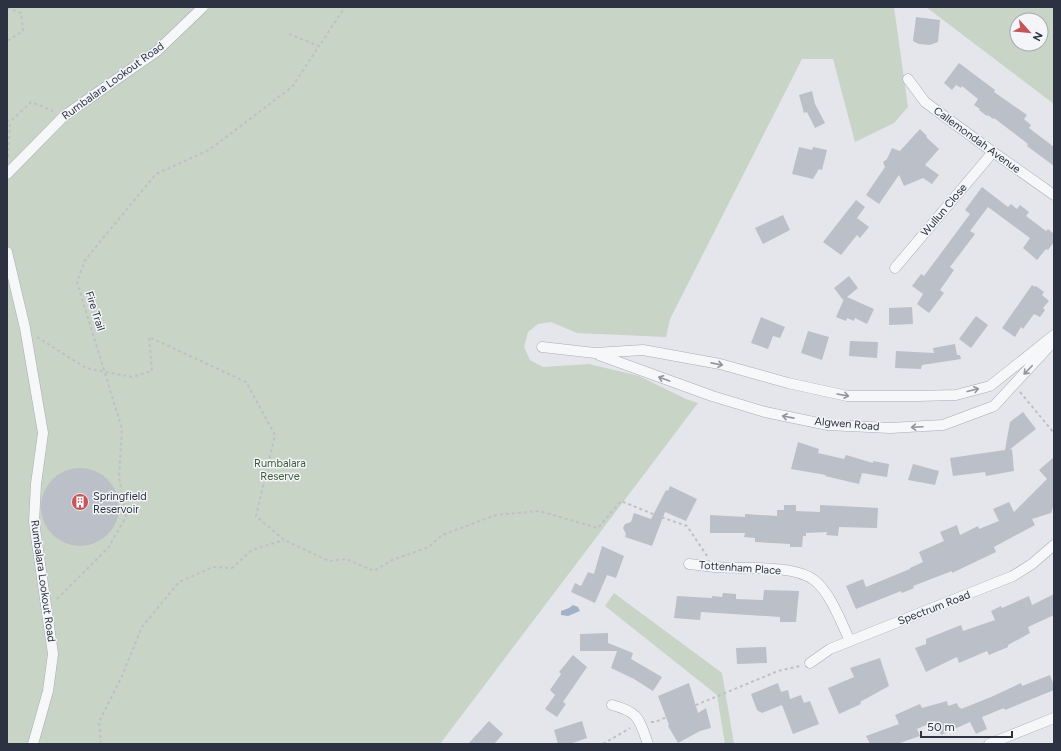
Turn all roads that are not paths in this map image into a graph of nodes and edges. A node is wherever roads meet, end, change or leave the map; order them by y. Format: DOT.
graph roads {
  1 [pos="203,7"];
  2 [pos="908,79"];
  3 [pos="993,152"];
  4 [pos="7,174"];
  5 [pos="1054,195"];
  6 [pos="7,252"];
  7 [pos="895,268"];
  8 [pos="1054,335"];
  9 [pos="1054,341"];
  10 [pos="542,347"];
  11 [pos="595,353"];
  12 [pos="1054,545"];
  13 [pos="689,564"];
  14 [pos="850,641"];
  15 [pos="810,663"];
  16 [pos="612,705"];
  17 [pos="1054,718"];
  18 [pos="34,744"];
  19 [pos="648,744"];
  20 [pos="989,744"];
  1 -- 4 [label="street, Rumbalara Lookout Road"];
  2 -- 3 [label="street, Callemondah Avenue"];
  3 -- 5 [label="street, Callemondah Avenue"];
  3 -- 7 [label="street, Wullun Close"];
  6 -- 18 [label="street, Rumbalara Lookout Road"];
  11 -- 8 [label="street, Algwen Road, one-way"];
  9 -- 11 [label="street, Algwen Road, one-way"];
  10 -- 11 [label="street, Algwen Road"];
  12 -- 14 [label="street, Spectrum Road"];
  13 -- 14 [label="street, Tottenham Place"];
  14 -- 15 [label="street, Spectrum Road"];
  16 -- 19 [label="street"];
  17 -- 20 [label="street"];
}
